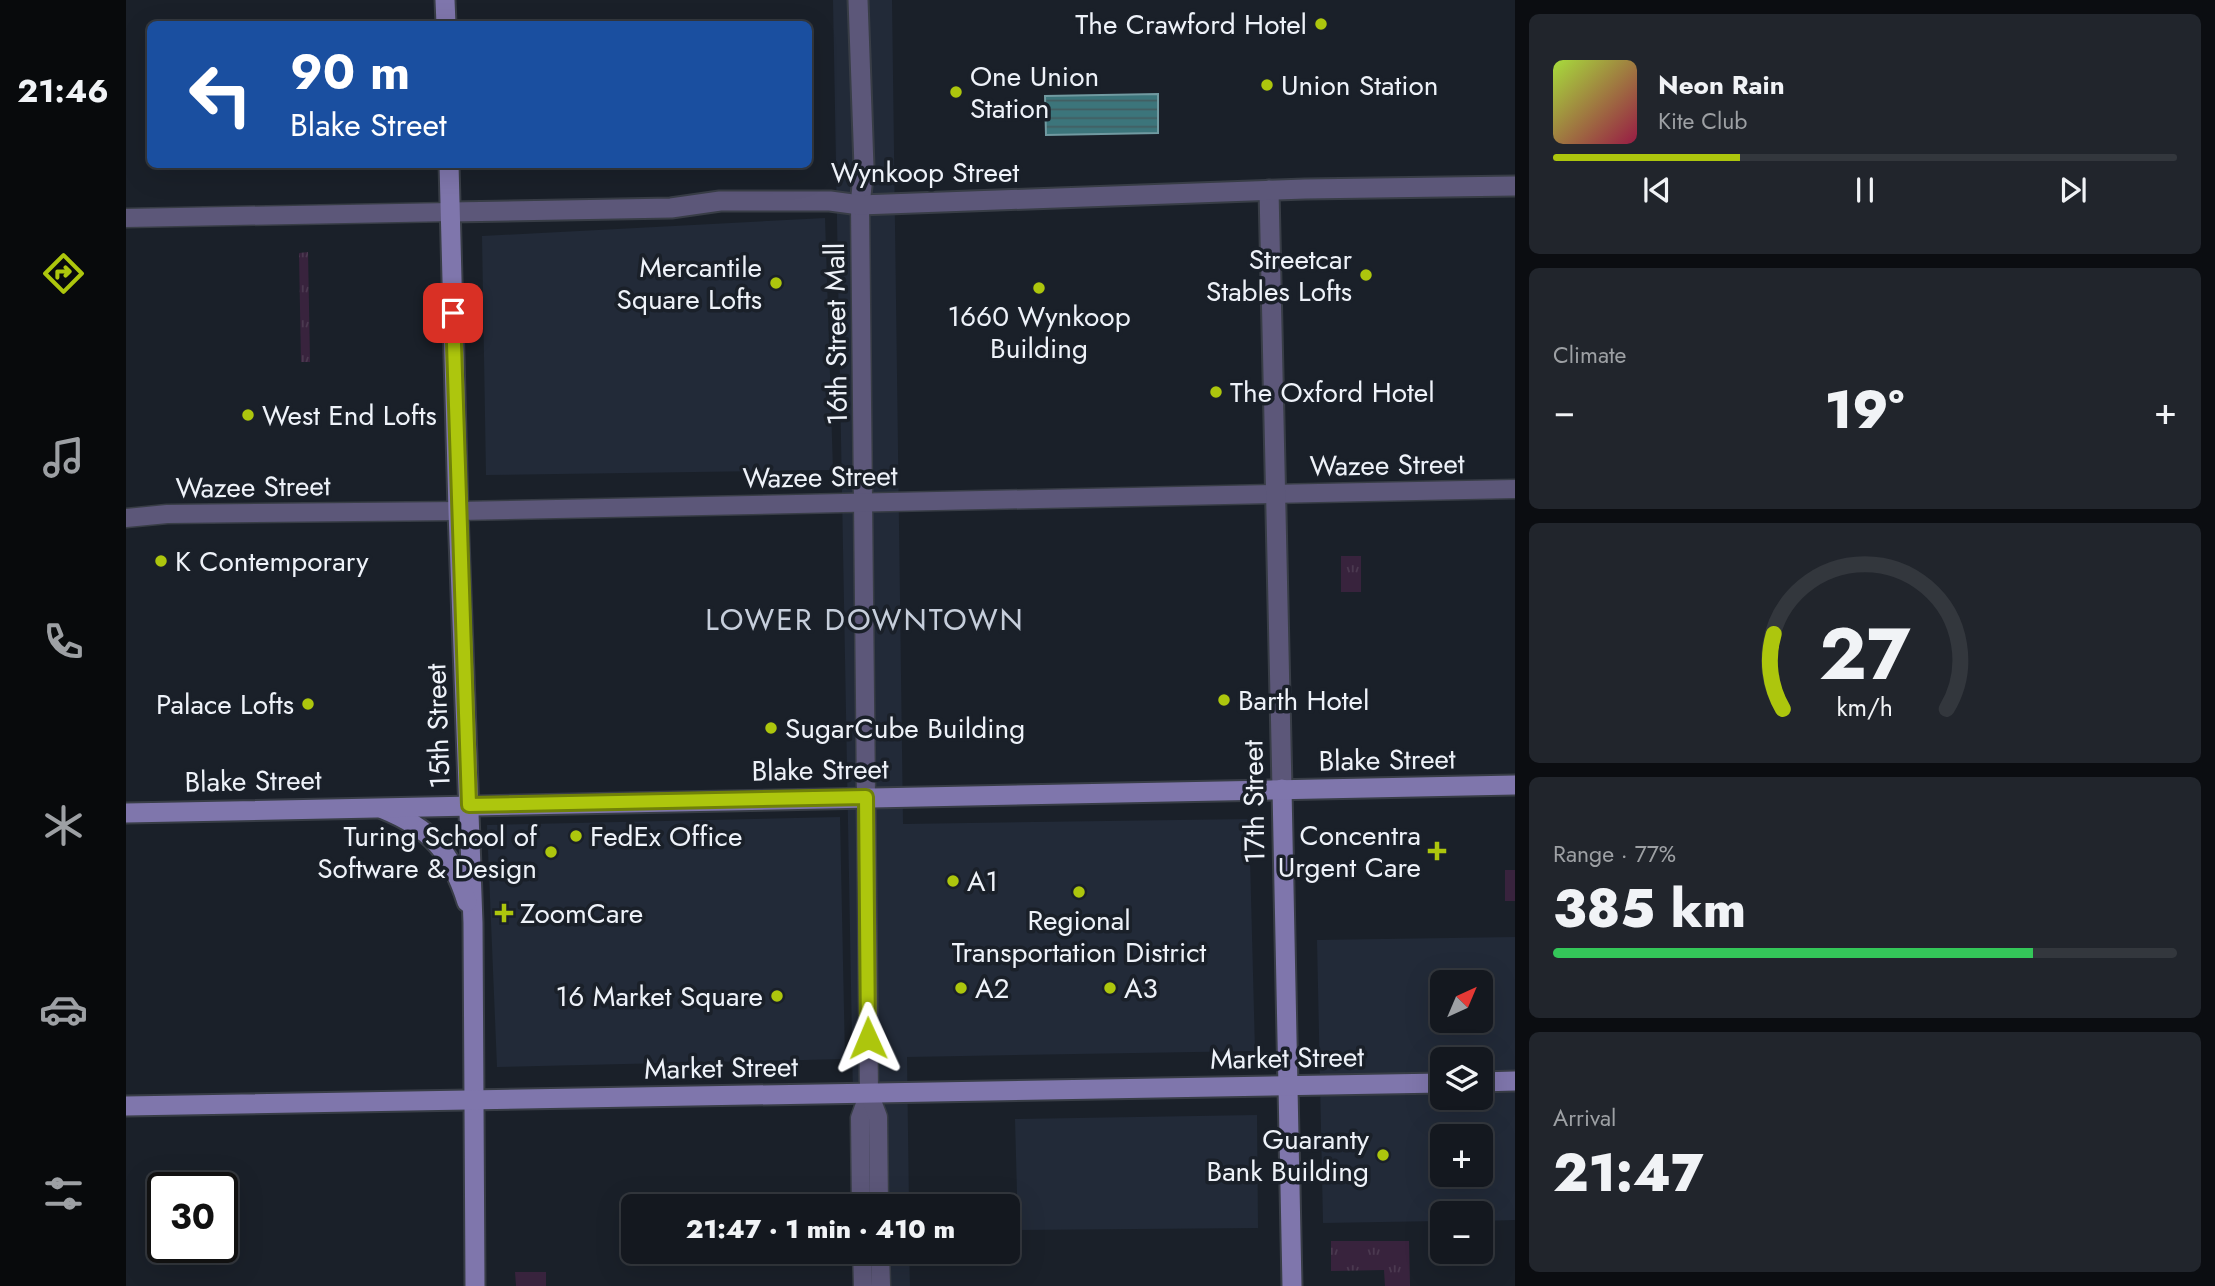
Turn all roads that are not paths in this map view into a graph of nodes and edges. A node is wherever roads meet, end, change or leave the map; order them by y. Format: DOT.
graph roads {
  1 [pos="445,0"];
  2 [pos="858,1"];
  3 [pos="446,21"];
  4 [pos="449,168"];
  5 [pos="1515,186"];
  6 [pos="1269,191"];
  7 [pos="860,205"];
  8 [pos="451,212"];
  9 [pos="126,218"];
  10 [pos="1515,489"];
  11 [pos="1275,494"];
  12 [pos="864,502"];
  13 [pos="458,511"];
  14 [pos="126,517"];
  15 [pos="1515,785"];
  16 [pos="1282,789"];
  17 [pos="866,797"];
  18 [pos="469,805"];
  19 [pos="378,806"];
  20 [pos="126,813"];
  21 [pos="473,923"];
  22 [pos="1515,1081"];
  23 [pos="1493,1082"];
  24 [pos="1430,1083"];
  25 [pos="1287,1086"];
  26 [pos="869,1093"];
  27 [pos="474,1100"];
  28 [pos="126,1106"];
  29 [pos="862,1194"];
  30 [pos="879,1194"];
  31 [pos="862,1264"];
  32 [pos="880,1264"];
  33 [pos="475,1286"];
  34 [pos="863,1286"];
  35 [pos="881,1286"];
  36 [pos="1292,1286"];
  1 -- 3 [label="main road"];
  2 -- 7 [label="street"];
  4 -- 8 [label="main road, 15th Street"];
  5 -- 6 [label="street, Wynkoop Street"];
  6 -- 7 [label="street, Wynkoop Street"];
  6 -- 11 [label="street, 17th Street"];
  7 -- 8 [label="street, Wynkoop Street"];
  7 -- 12 [label="street, 16th Street Mall"];
  8 -- 9 [label="street, Wynkoop Street"];
  8 -- 13 [label="main road, 15th Street"];
  10 -- 11 [label="street, Wazee Street"];
  11 -- 12 [label="street, Wazee Street"];
  11 -- 16 [label="street, 17th Street"];
  12 -- 13 [label="street, Wazee Street"];
  12 -- 17 [label="street, 16th Street Mall"];
  13 -- 14 [label="street, Wazee Street"];
  13 -- 18 [label="main road, 15th Street"];
  15 -- 16 [label="main road, Blake Street"];
  16 -- 17 [label="main road, Blake Street"];
  16 -- 25 [label="main road, 17th Street"];
  17 -- 18 [label="main road, Blake Street"];
  17 -- 26 [label="street, 16th Street Mall"];
  18 -- 19 [label="main road, Blake Street"];
  18 -- 21 [label="main road, 15th Street"];
  19 -- 20 [label="main road, Blake Street"];
  19 -- 21 [label="main road"];
  21 -- 27 [label="main road, 15th Street"];
  22 -- 23 [label="main road"];
  24 -- 25 [label="main road, Market Street"];
  25 -- 26 [label="main road, Market Street"];
  25 -- 36 [label="main road, 17th Street"];
  26 -- 27 [label="main road, Market Street"];
  26 -- 29 [label="street, 16th Street Mall"];
  26 -- 30 [label="street, 16th Street Mall"];
  27 -- 28 [label="main road, Market Street"];
  27 -- 33 [label="main road, 15th Street"];
  31 -- 34 [label="street"];
  32 -- 35 [label="street"];
}
